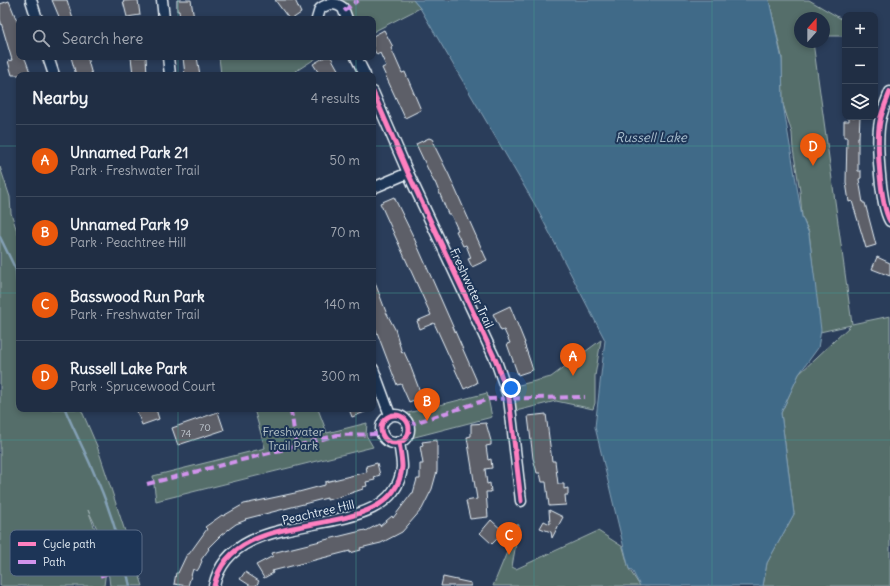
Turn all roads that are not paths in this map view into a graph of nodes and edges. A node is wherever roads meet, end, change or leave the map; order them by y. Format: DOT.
graph roads {
  1 [pos="31,0"];
  2 [pos="162,0"];
  3 [pos="322,3"];
  4 [pos="36,16"];
  5 [pos="164,16"];
  6 [pos="318,16"];
  7 [pos="347,16"];
  8 [pos="49,60"];
  9 [pos="168,60"];
  10 [pos="358,60"];
  11 [pos="53,72"];
  12 [pos="170,72"];
  13 [pos="364,72"];
  14 [pos="890,92"];
  15 [pos="376,99"];
  16 [pos="408,173"];
  17 [pos="376,187"];
  18 [pos="890,221"];
  19 [pos="376,377"];
  20 [pos="390,415"];
  21 [pos="399,442"];
  22 [pos="521,501"];
  23 [pos="214,586"];
  1 -- 4 [label="street"];
  2 -- 5 [label="street"];
  3 -- 6 [label="street"];
  3 -- 7 [label="street"];
  8 -- 11 [label="street"];
  9 -- 12 [label="street"];
  10 -- 13 [label="street"];
  14 -- 18 [label="street"];
  15 -- 16 [label="street, Freshwater Trail"];
  16 -- 17 [label="street"];
  16 -- 22 [label="street, Freshwater Trail"];
  19 -- 20 [label="street"];
  20 -- 21 [label="street"];
  20 -- 21 [label="street"];
  21 -- 23 [label="street, Peachtree Hill"];
}
